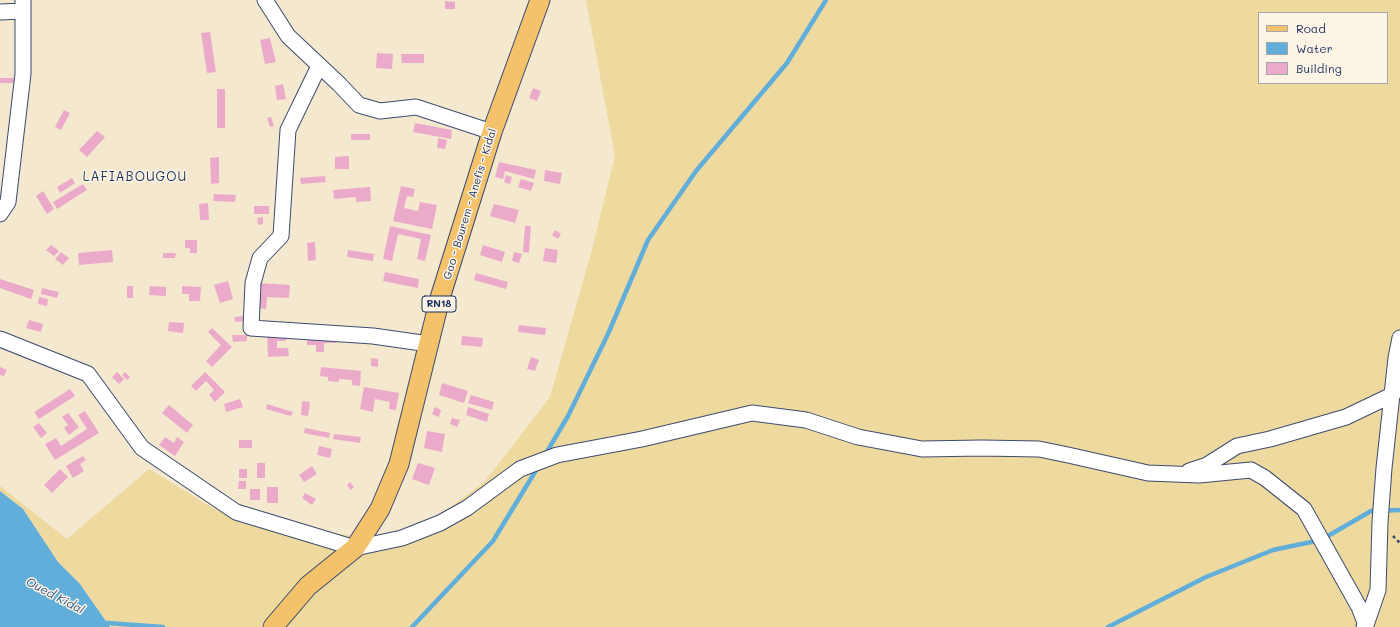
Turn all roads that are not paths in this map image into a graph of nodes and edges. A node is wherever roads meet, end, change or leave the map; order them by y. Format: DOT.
graph roads {
  1 [pos="265,0"];
  2 [pos="540,0"];
  3 [pos="23,5"];
  4 [pos="0,12"];
  5 [pos="319,66"];
  6 [pos="492,132"];
  7 [pos="0,214"];
  8 [pos="1400,338"];
  9 [pos="0,339"];
  10 [pos="429,344"];
  11 [pos="1396,391"];
  12 [pos="1180,474"];
  13 [pos="355,548"];
  14 [pos="1365,626"];
  15 [pos="273,627"];
  1 -- 5 [label="street"];
  2 -- 6 [label="main road, Gao - Bourem - Anefis - Kidal / RN18"];
  3 -- 4 [label="street"];
  3 -- 7 [label="street"];
  5 -- 6 [label="street"];
  5 -- 10 [label="street"];
  6 -- 10 [label="main road, Gao - Bourem - Anefis - Kidal / RN18"];
  8 -- 11 [label="street"];
  9 -- 13 [label="street"];
  10 -- 13 [label="main road, Gao - Bourem - Anefis - Kidal / RN18"];
  11 -- 12 [label="street"];
  11 -- 14 [label="street"];
  12 -- 13 [label="street"];
  12 -- 14 [label="street"];
  13 -- 15 [label="main road, Gao - Bourem - Anefis - Kidal / RN18"];
}
